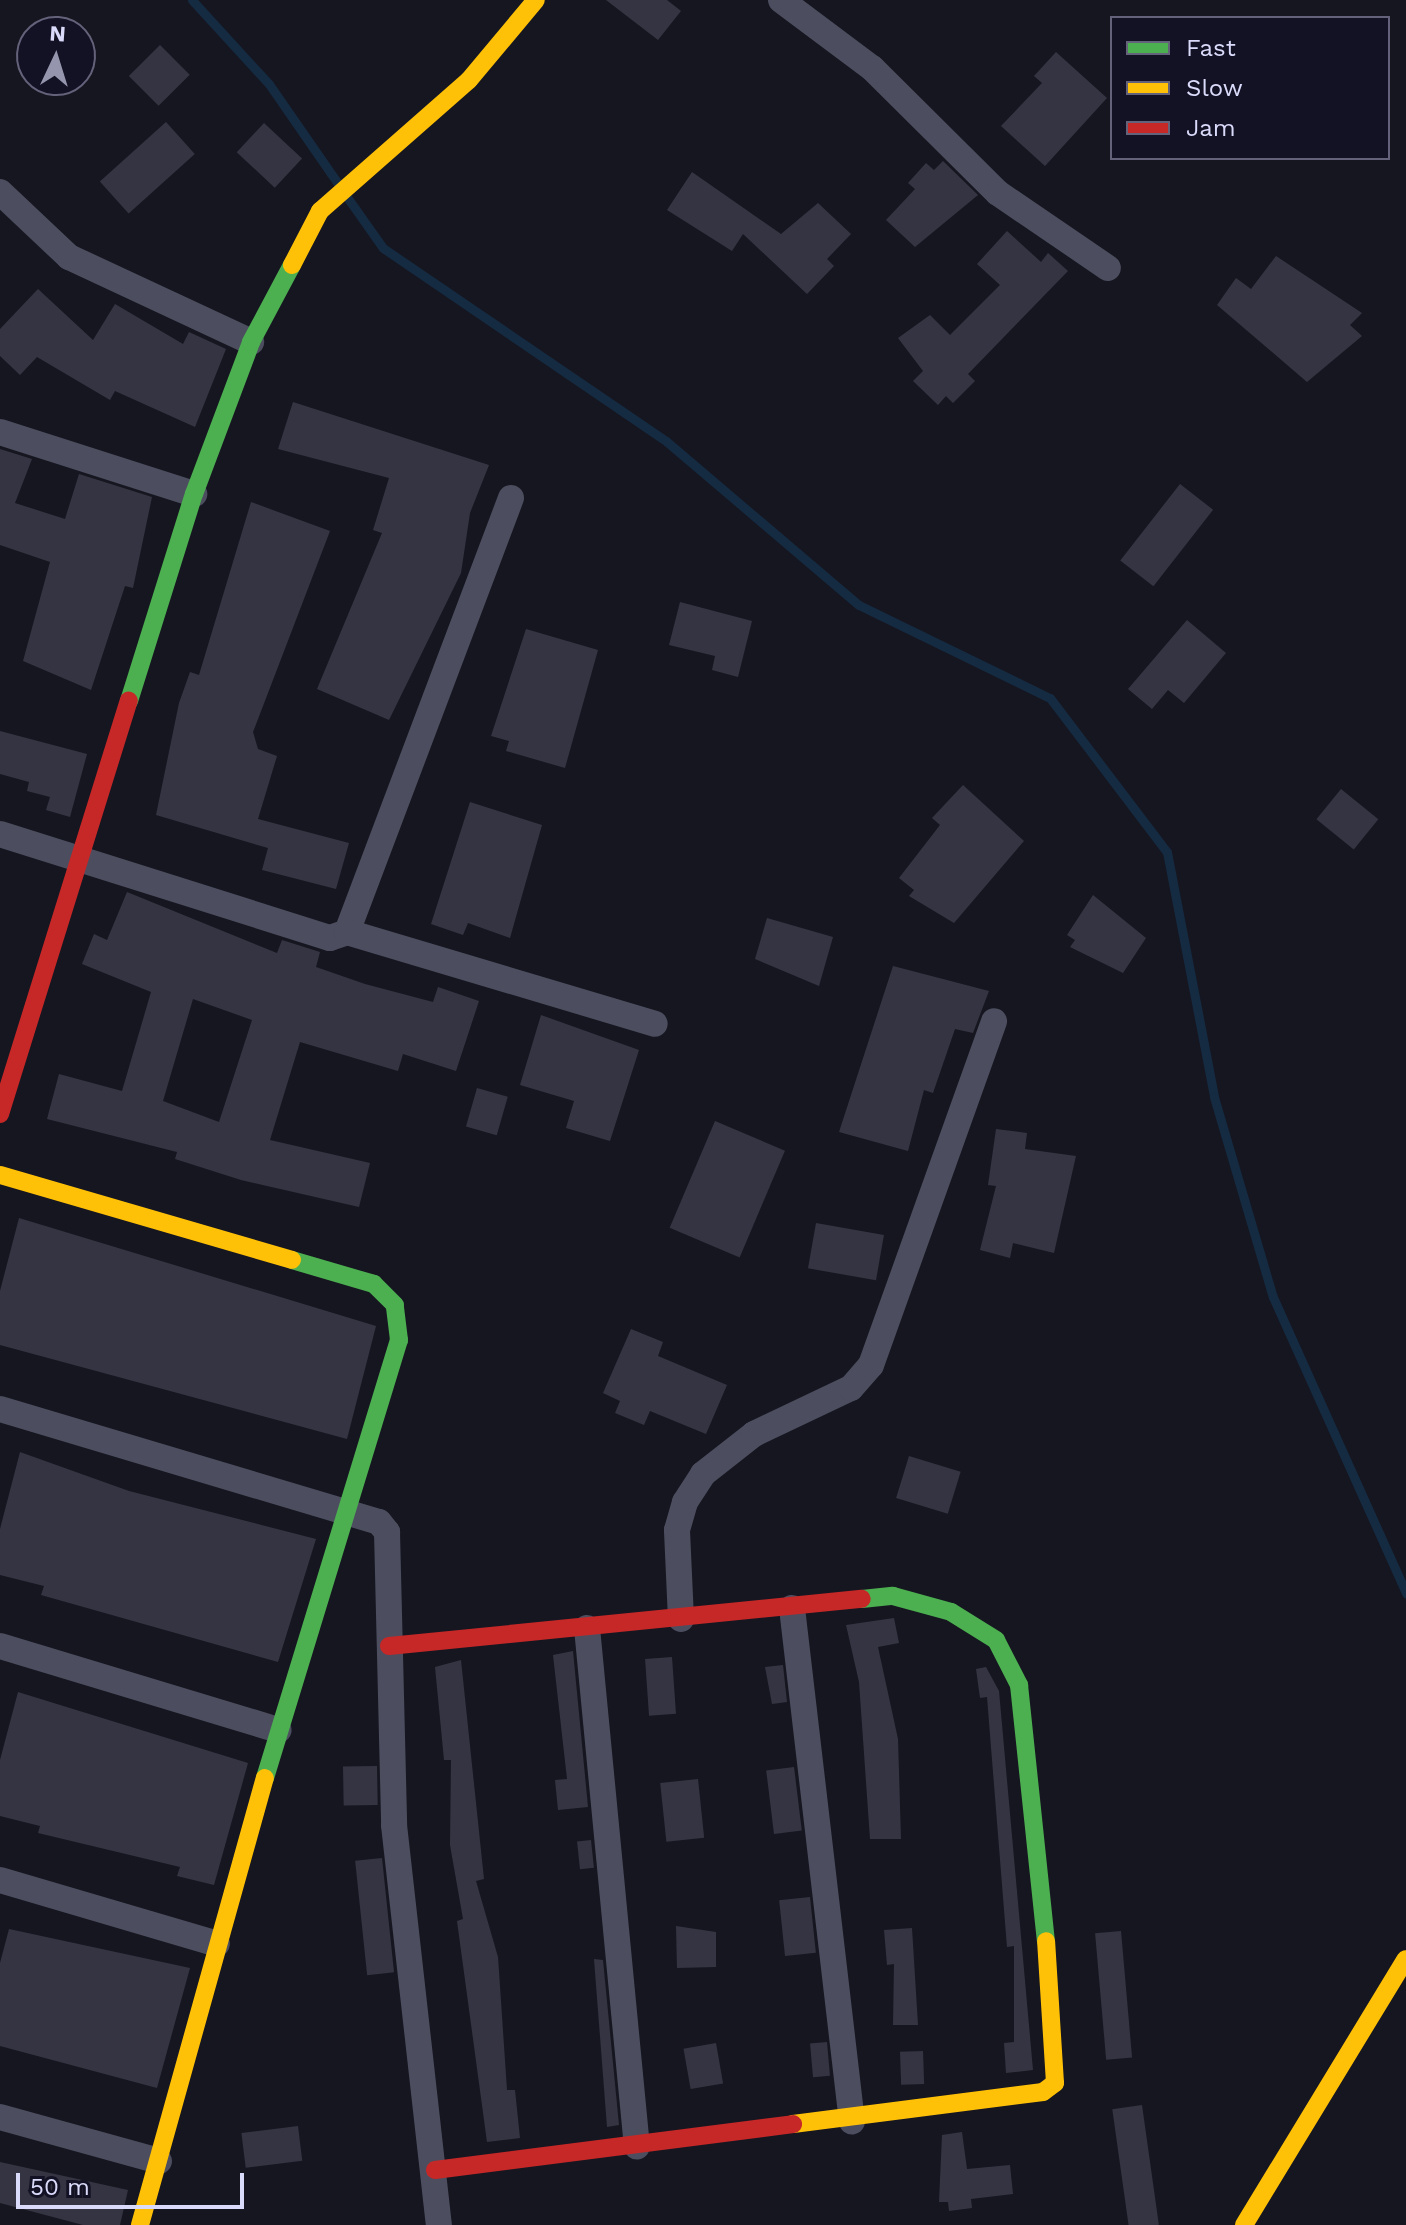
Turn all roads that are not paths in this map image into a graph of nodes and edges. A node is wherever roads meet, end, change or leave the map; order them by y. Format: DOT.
graph roads {
  1 [pos="536,0"];
  2 [pos="781,0"];
  3 [pos="0,192"];
  4 [pos="1108,268"];
  5 [pos="251,342"];
  6 [pos="0,432"];
  7 [pos="194,494"];
  8 [pos="511,498"];
  9 [pos="0,834"];
  10 [pos="78,860"];
  11 [pos="347,932"];
  12 [pos="994,1021"];
  13 [pos="655,1024"];
  14 [pos="0,1114"];
  15 [pos="0,1175"];
  16 [pos="0,1409"];
  17 [pos="348,1517"];
  18 [pos="792,1608"];
  19 [pos="681,1619"];
  20 [pos="587,1628"];
  21 [pos="0,1646"];
  22 [pos="389,1646"];
  23 [pos="279,1730"];
  24 [pos="0,1880"];
  25 [pos="217,1944"];
  26 [pos="1406,1959"];
  27 [pos="0,2117"];
  28 [pos="852,2122"];
  29 [pos="637,2147"];
  30 [pos="159,2161"];
  31 [pos="435,2170"];
  32 [pos="140,2225"];
  33 [pos="439,2225"];
  34 [pos="1244,2225"];
  1 -- 5 [label="street"];
  2 -- 4 [label="street"];
  3 -- 5 [label="street"];
  5 -- 7 [label="street"];
  6 -- 7 [label="street"];
  7 -- 10 [label="street"];
  8 -- 11 [label="street"];
  9 -- 10 [label="street"];
  10 -- 11 [label="street"];
  10 -- 14 [label="street"];
  11 -- 13 [label="street"];
  12 -- 19 [label="street"];
  15 -- 17 [label="street"];
  16 -- 17 [label="street"];
  17 -- 22 [label="street"];
  17 -- 23 [label="street"];
  18 -- 19 [label="street"];
  18 -- 28 [label="street"];
  18 -- 28 [label="street"];
  19 -- 20 [label="street"];
  20 -- 22 [label="street"];
  20 -- 29 [label="street"];
  21 -- 23 [label="street"];
  22 -- 31 [label="street"];
  23 -- 25 [label="street"];
  24 -- 25 [label="street"];
  25 -- 30 [label="street"];
  26 -- 34 [label="street"];
  27 -- 30 [label="street"];
  28 -- 29 [label="street"];
  29 -- 31 [label="street"];
  30 -- 32 [label="street"];
  31 -- 33 [label="street"];
}
